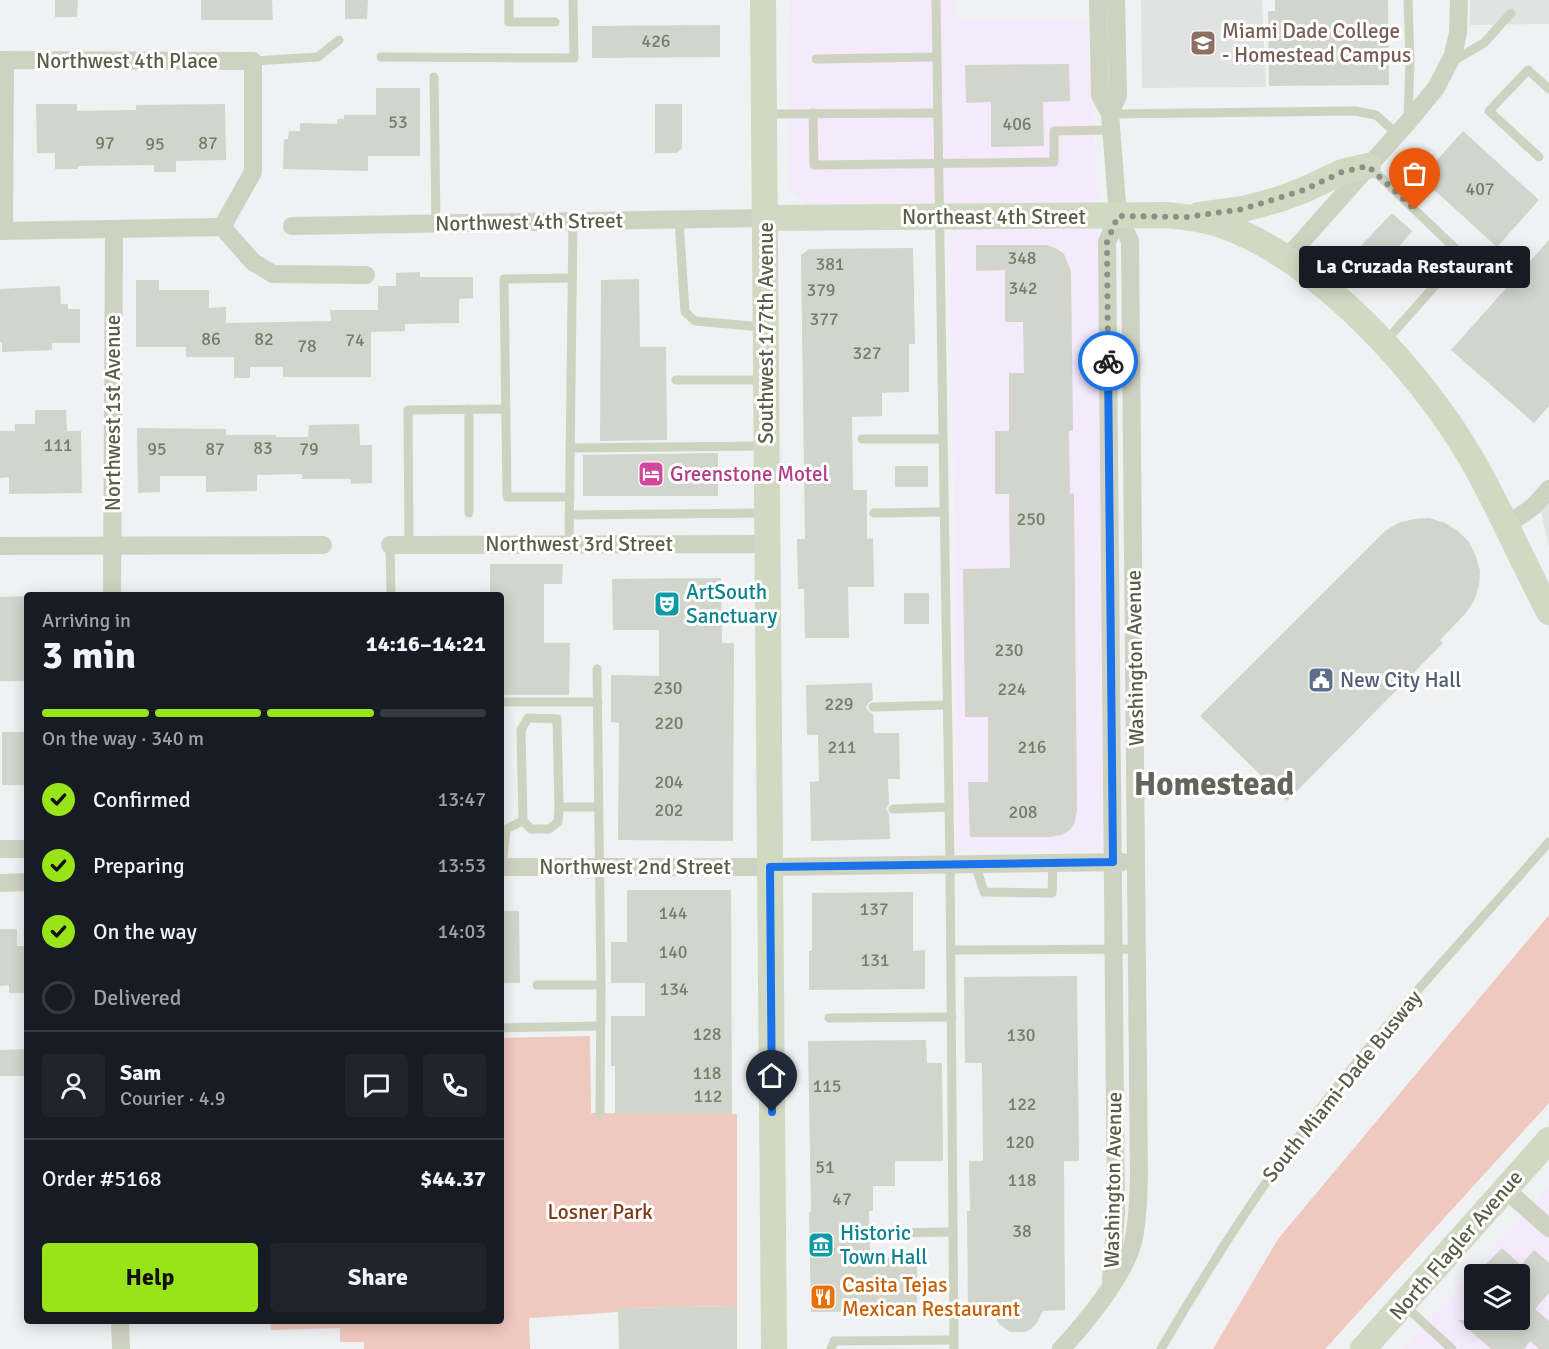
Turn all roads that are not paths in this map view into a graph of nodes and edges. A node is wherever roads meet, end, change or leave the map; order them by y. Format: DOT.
graph roads {
  1 [pos="508,0"];
  2 [pos="573,0"];
  3 [pos="763,0"];
  4 [pos="936,0"];
  5 [pos="1098,0"];
  6 [pos="1116,0"];
  7 [pos="1408,0"];
  8 [pos="1459,0"];
  9 [pos="1510,13"];
  10 [pos="555,22"];
  11 [pos="339,40"];
  12 [pos="381,57"];
  13 [pos="936,57"];
  14 [pos="816,59"];
  15 [pos="2,60"];
  16 [pos="253,61"];
  17 [pos="1450,63"];
  18 [pos="434,77"];
  19 [pos="1549,89"];
  20 [pos="813,113"];
  21 [pos="937,113"];
  22 [pos="764,114"];
  23 [pos="1111,122"];
  24 [pos="1402,128"];
  25 [pos="1539,157"];
  26 [pos="937,164"];
  27 [pos="1368,166"];
  28 [pos="1118,216"];
  29 [pos="1187,217"];
  30 [pos="765,218"];
  31 [pos="938,218"];
  32 [pos="679,220"];
  33 [pos="573,221"];
  34 [pos="436,224"];
  35 [pos="292,226"];
  36 [pos="222,227"];
  37 [pos="114,230"];
  38 [pos="2,231"];
  39 [pos="1286,259"];
  40 [pos="366,275"];
  41 [pos="572,278"];
  42 [pos="766,327"];
  43 [pos="1384,342"];
  44 [pos="676,380"];
  45 [pos="766,380"];
  46 [pos="469,409"];
  47 [pos="506,409"];
  48 [pos="862,439"];
  49 [pos="942,439"];
  50 [pos="766,446"];
  51 [pos="570,448"];
  52 [pos="1549,489"];
  53 [pos="570,497"];
  54 [pos="944,512"];
  55 [pos="469,513"];
  56 [pos="767,513"];
  57 [pos="874,513"];
  58 [pos="569,515"];
  59 [pos="1506,526"];
  60 [pos="569,544"];
  61 [pos="767,544"];
  62 [pos="112,545"];
  63 [pos="323,545"];
  64 [pos="400,545"];
  65 [pos="0,546"];
  66 [pos="112,592"];
  67 [pos="392,592"];
  68 [pos="1549,612"];
  69 [pos="597,669"];
  70 [pos="504,702"];
  71 [pos="598,702"];
  72 [pos="947,705"];
  73 [pos="873,707"];
  74 [pos="559,807"];
  75 [pos="598,807"];
  76 [pos="949,807"];
  77 [pos="893,809"];
  78 [pos="523,822"];
  79 [pos="1549,842"];
  80 [pos="504,844"];
  81 [pos="0,849"];
  82 [pos="24,849"];
  83 [pos="1113,862"];
  84 [pos="1137,862"];
  85 [pos="1053,863"];
  86 [pos="975,864"];
  87 [pos="950,865"];
  88 [pos="598,866"];
  89 [pos="504,867"];
  90 [pos="770,867"];
  91 [pos="24,882"];
  92 [pos="0,883"];
  93 [pos="1114,949"];
  94 [pos="1137,949"];
  95 [pos="951,950"];
  96 [pos="537,985"];
  97 [pos="601,985"];
  98 [pos="952,1017"];
  99 [pos="829,1018"];
  100 [pos="600,1026"];
  101 [pos="504,1028"];
  102 [pos="600,1113"];
  103 [pos="1549,1140"];
  104 [pos="1505,1189"];
  105 [pos="1549,1228"];
  106 [pos="953,1232"];
  107 [pos="882,1233"];
  108 [pos="1111,1285"];
  109 [pos="1404,1305"];
  110 [pos="120,1324"];
  111 [pos="934,1345"];
  112 [pos="954,1345"];
  113 [pos="120,1349"];
  114 [pos="774,1349"];
  115 [pos="831,1349"];
  116 [pos="1061,1349"];
  117 [pos="1161,1349"];
  118 [pos="1363,1349"];
  119 [pos="1452,1349"];
  1 -- 10 [label="lane"];
  2 -- 12 [label="lane"];
  3 -- 22 [label="street, Southwest 177th Avenue"];
  4 -- 13 [label="lane"];
  5 -- 23 [label="street, Washington Avenue"];
  6 -- 23 [label="street, Washington Avenue"];
  7 -- 24 [label="lane"];
  8 -- 17 [label="street"];
  9 -- 17 [label="lane"];
  11 -- 16 [label="lane"];
  13 -- 14 [label="lane"];
  13 -- 21 [label="lane"];
  15 -- 16 [label="street, Northwest 4th Place"];
  15 -- 38 [label="street"];
  16 -- 36 [label="street"];
  17 -- 24 [label="street"];
  18 -- 34 [label="lane"];
  19 -- 25 [label="lane"];
  20 -- 21 [label="lane"];
  20 -- 22 [label="lane"];
  20 -- 26 [label="lane"];
  21 -- 26 [label="lane"];
  22 -- 30 [label="street, Southwest 177th Avenue"];
  23 -- 24 [label="lane"];
  23 -- 26 [label="lane"];
  23 -- 28 [label="street, Washington Avenue"];
  24 -- 27 [label="street"];
  26 -- 31 [label="lane"];
  27 -- 29 [label="street"];
  27 -- 39 [label="street"];
  27 -- 43 [label="lane"];
  28 -- 29 [label="street, Northeast 4th Street"];
  28 -- 31 [label="street, Northeast 4th Street"];
  28 -- 83 [label="street, Washington Avenue"];
  28 -- 84 [label="street, Washington Avenue"];
  29 -- 39 [label="street, Northeast 4th Street"];
  30 -- 31 [label="street, Northeast 4th Street"];
  30 -- 32 [label="street, Northwest 4th Street"];
  30 -- 42 [label="street, Southwest 177th Avenue"];
  31 -- 49 [label="lane"];
  32 -- 33 [label="street, Northwest 4th Street"];
  32 -- 42 [label="lane"];
  33 -- 34 [label="street, Northwest 4th Street"];
  33 -- 41 [label="lane"];
  34 -- 35 [label="street, Northwest 4th Street"];
  36 -- 37 [label="street"];
  36 -- 40 [label="street"];
  37 -- 38 [label="street"];
  37 -- 62 [label="street, Northwest 1st Avenue"];
  39 -- 43 [label="street, Northeast 4th Street"];
  41 -- 47 [label="lane"];
  41 -- 51 [label="lane"];
  42 -- 45 [label="street, Southwest 177th Avenue"];
  43 -- 59 [label="street, Northeast 4th Street"];
  44 -- 45 [label="lane"];
  45 -- 50 [label="street, Southwest 177th Avenue"];
  46 -- 47 [label="lane"];
  46 -- 55 [label="lane"];
  46 -- 64 [label="lane"];
  47 -- 53 [label="lane"];
  48 -- 49 [label="lane"];
  49 -- 54 [label="lane"];
  50 -- 51 [label="lane"];
  50 -- 56 [label="street, Southwest 177th Avenue"];
  51 -- 53 [label="lane"];
  52 -- 59 [label="street"];
  53 -- 58 [label="lane"];
  54 -- 57 [label="lane"];
  54 -- 72 [label="lane"];
  56 -- 58 [label="lane"];
  56 -- 61 [label="street, Southwest 177th Avenue"];
  58 -- 60 [label="lane"];
  59 -- 68 [label="street, Northeast 4th Street"];
  60 -- 61 [label="street, Northwest 3rd Street"];
  60 -- 64 [label="street, Northwest 3rd Street"];
  61 -- 90 [label="street, Southwest 177th Avenue"];
  62 -- 63 [label="street"];
  62 -- 65 [label="street"];
  62 -- 66 [label="street, Northwest 1st Avenue"];
  64 -- 67 [label="lane"];
  69 -- 71 [label="lane"];
  70 -- 71 [label="lane"];
  71 -- 75 [label="lane"];
  72 -- 73 [label="lane"];
  72 -- 76 [label="lane"];
  74 -- 75 [label="lane"];
  74 -- 78 [label="lane"];
  74 -- 78 [label="lane"];
  75 -- 88 [label="lane"];
  76 -- 77 [label="lane"];
  76 -- 87 [label="lane"];
  78 -- 80 [label="lane"];
  79 -- 117 [label="lane, South Miami-Dade Busway"];
  81 -- 82 [label="street"];
  83 -- 84 [label="street, Northwest 2nd Street"];
  83 -- 85 [label="street, Northwest 2nd Street"];
  83 -- 93 [label="street, Washington Avenue"];
  84 -- 94 [label="street, Washington Avenue"];
  85 -- 86 [label="street, Northwest 2nd Street"];
  85 -- 86 [label="lane"];
  86 -- 87 [label="street, Northwest 2nd Street"];
  87 -- 90 [label="street, Northwest 2nd Street"];
  87 -- 95 [label="lane"];
  88 -- 89 [label="street, Northwest 2nd Street"];
  88 -- 90 [label="street, Northwest 2nd Street"];
  88 -- 97 [label="lane"];
  90 -- 114 [label="street, Southwest 177th Avenue"];
  91 -- 92 [label="street"];
  93 -- 94 [label="lane"];
  93 -- 95 [label="lane"];
  93 -- 108 [label="street, Washington Avenue"];
  94 -- 108 [label="street, Washington Avenue"];
  95 -- 98 [label="lane"];
  96 -- 97 [label="lane"];
  97 -- 100 [label="lane"];
  98 -- 99 [label="lane"];
  98 -- 106 [label="lane"];
  100 -- 101 [label="lane"];
  100 -- 102 [label="lane"];
  103 -- 104 [label="street, North Flagler Avenue"];
  104 -- 105 [label="street"];
  104 -- 109 [label="street, North Flagler Avenue"];
  106 -- 107 [label="lane"];
  106 -- 112 [label="lane"];
  108 -- 116 [label="street"];
  109 -- 118 [label="street, North Flagler Avenue"];
  109 -- 119 [label="lane"];
  110 -- 113 [label="street"];
  111 -- 112 [label="lane"];
  111 -- 115 [label="lane"];
}
